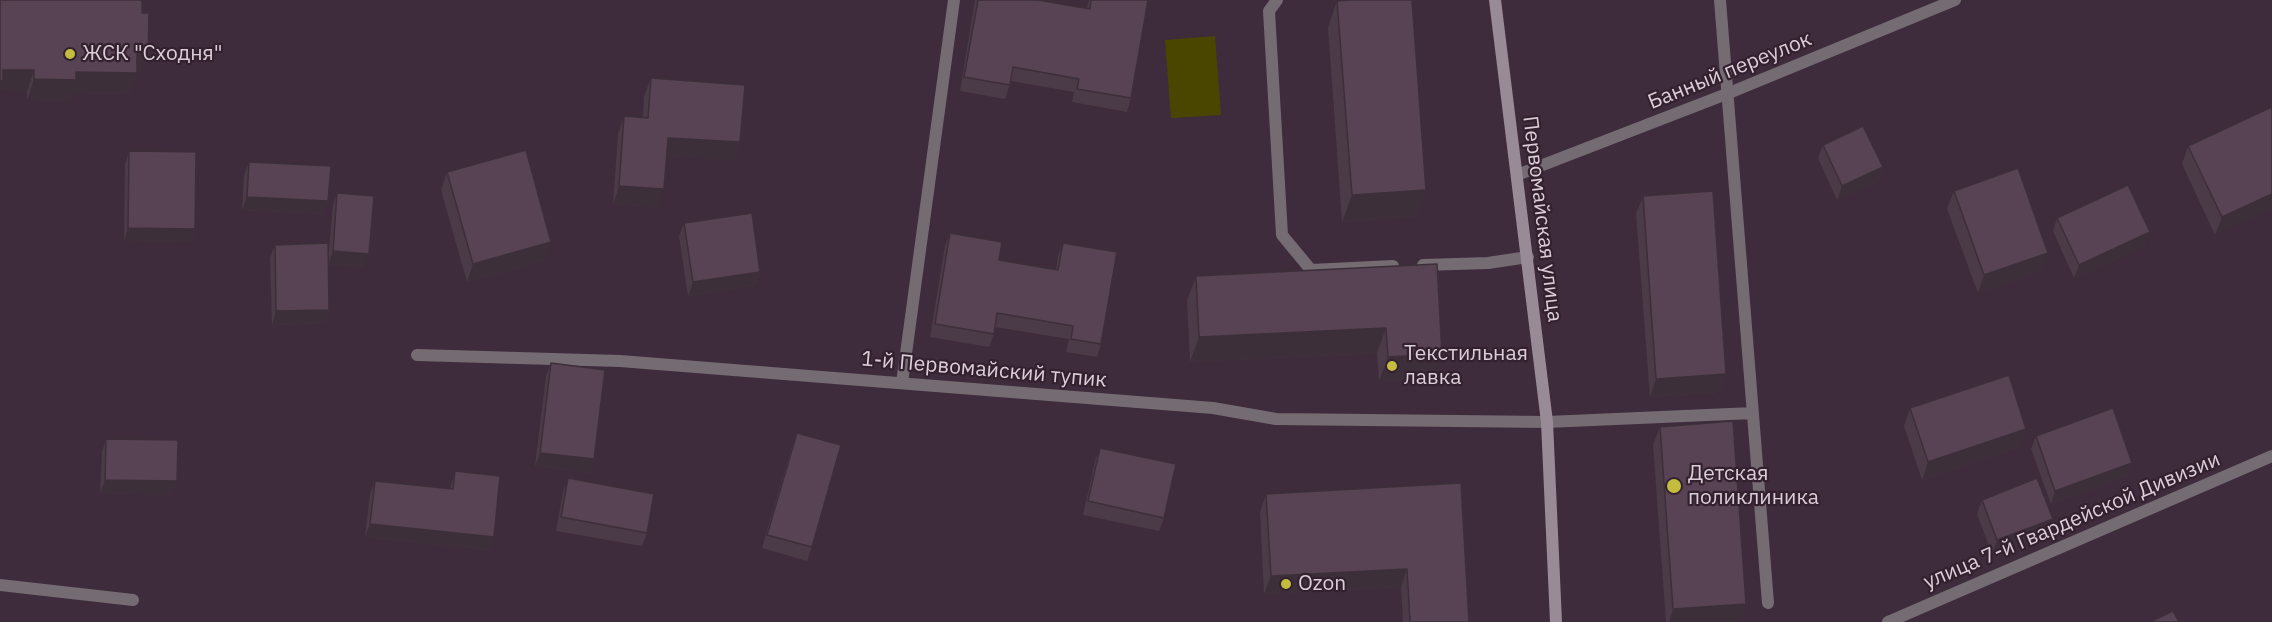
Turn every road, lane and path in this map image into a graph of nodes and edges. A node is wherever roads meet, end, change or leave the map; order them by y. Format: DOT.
graph roads {
  1 [pos="954,0"];
  2 [pos="1277,0"];
  3 [pos="1495,0"];
  4 [pos="1720,0"];
  5 [pos="1955,0"];
  6 [pos="1729,93"];
  7 [pos="1517,175"];
  8 [pos="1528,257"];
  9 [pos="417,355"];
  10 [pos="902,383"];
  11 [pos="1753,413"];
  12 [pos="1547,422"];
  13 [pos="2272,456"];
  14 [pos="0,585"];
  15 [pos="133,600"];
  16 [pos="1768,603"];
  17 [pos="1556,622"];
  18 [pos="1888,622"];
  1 -- 10 [label="street"];
  2 -- 8 [label="street"];
  3 -- 7 [label="main road, Первомайская улица"];
  4 -- 6 [label="street"];
  5 -- 6 [label="street, Банный переулок"];
  6 -- 7 [label="street, Банный переулок"];
  6 -- 11 [label="street"];
  7 -- 8 [label="main road, Первомайская улица"];
  8 -- 12 [label="main road, Первомайская улица"];
  9 -- 10 [label="street, 1-й Первомайский тупик"];
  10 -- 12 [label="street, 1-й Первомайский тупик"];
  11 -- 12 [label="street, 1-й Первомайский тупик"];
  11 -- 16 [label="street"];
  12 -- 17 [label="main road, Первомайская улица"];
  13 -- 18 [label="street, улица 7-й Гвардейской Дивизии"];
  14 -- 15 [label="street"];
}
